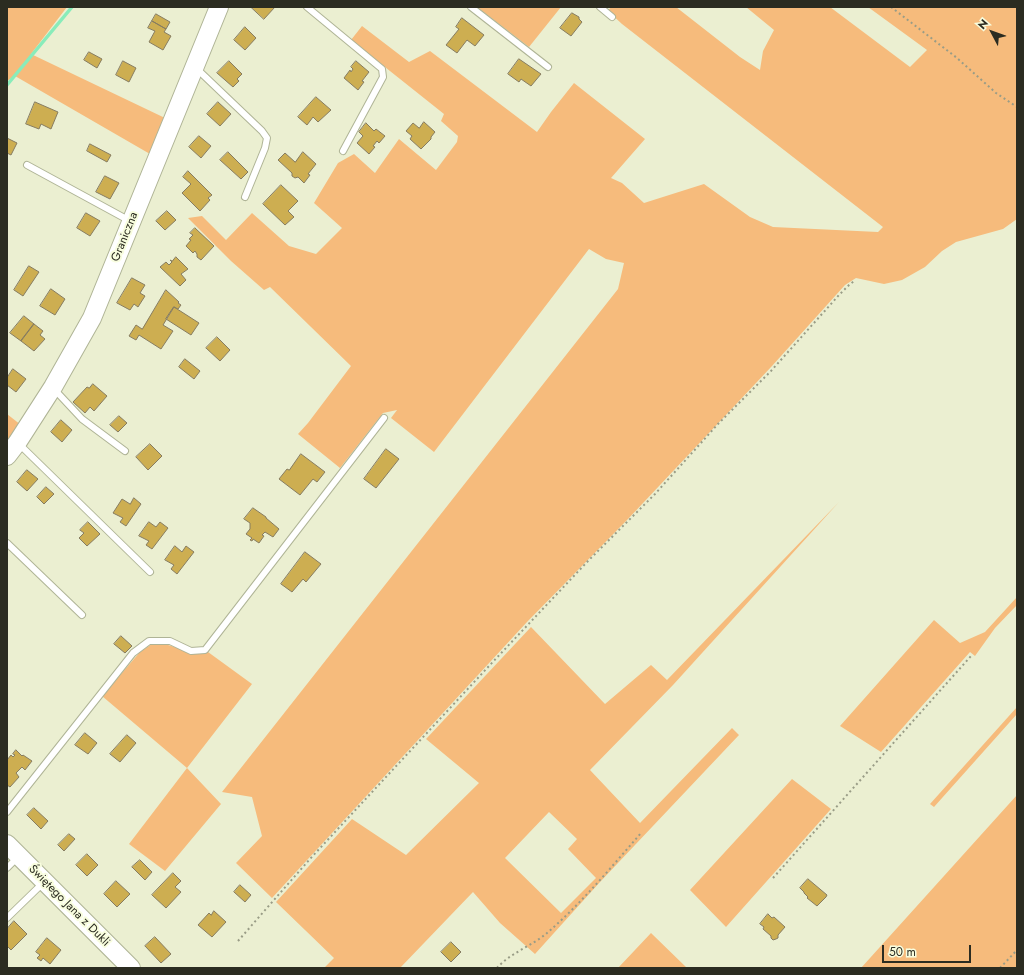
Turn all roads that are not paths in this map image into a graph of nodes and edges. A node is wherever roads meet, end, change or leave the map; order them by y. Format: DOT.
graph roads {
  1 [pos="219,7"];
  2 [pos="307,7"];
  3 [pos="471,7"];
  4 [pos="600,7"];
  5 [pos="612,17"];
  6 [pos="194,67"];
  7 [pos="548,67"];
  8 [pos="343,151"];
  9 [pos="26,165"];
  10 [pos="245,197"];
  11 [pos="131,222"];
  12 [pos="53,388"];
  13 [pos="384,418"];
  14 [pos="12,449"];
  15 [pos="125,451"];
  16 [pos="7,543"];
  17 [pos="150,572"];
  18 [pos="82,616"];
  19 [pos="7,812"];
  20 [pos="11,856"];
  21 [pos="45,882"];
  22 [pos="7,918"];
  23 [pos="131,968"];
  1 -- 6 [label="street, Graniczna"];
  2 -- 8 [label="lane"];
  3 -- 7 [label="lane"];
  4 -- 5 [label="lane"];
  6 -- 10 [label="lane"];
  6 -- 11 [label="street, Graniczna"];
  9 -- 11 [label="lane"];
  11 -- 12 [label="street, Graniczna"];
  12 -- 14 [label="street, Graniczna"];
  12 -- 15 [label="lane"];
  13 -- 19 [label="lane"];
  14 -- 17 [label="lane"];
  16 -- 18 [label="lane"];
  20 -- 21 [label="street, Świętego Jana z Dukli"];
  21 -- 22 [label="lane"];
  21 -- 23 [label="street, Świętego Jana z Dukli"];
}
